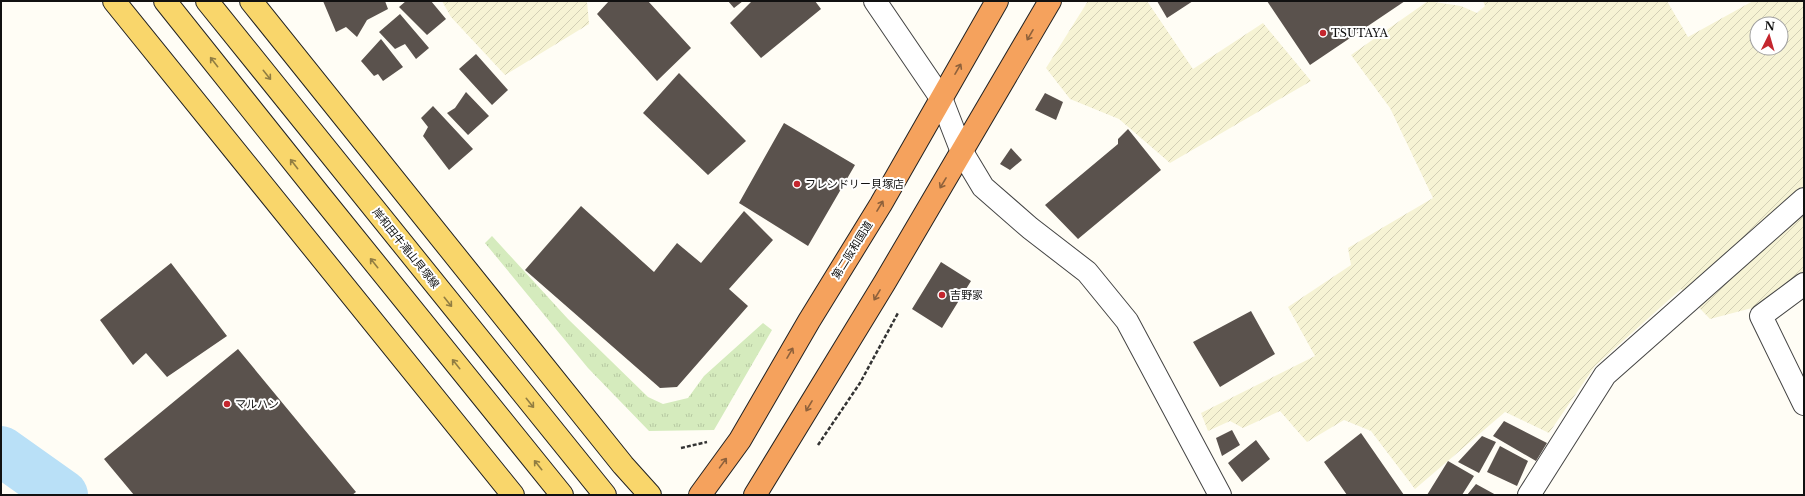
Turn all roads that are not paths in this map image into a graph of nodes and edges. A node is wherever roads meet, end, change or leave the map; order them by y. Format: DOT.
graph roads {
  1 [pos="114,1"];
  2 [pos="165,1"];
  3 [pos="208,1"];
  4 [pos="250,1"];
  5 [pos="875,1"];
  6 [pos="997,1"];
  7 [pos="1050,1"];
  8 [pos="941,98"];
  9 [pos="962,152"];
  10 [pos="1804,199"];
  11 [pos="1804,284"];
  12 [pos="1804,404"];
  13 [pos="513,495"];
  14 [pos="562,495"];
  15 [pos="605,495"];
  16 [pos="650,495"];
  17 [pos="700,495"];
  18 [pos="755,495"];
  19 [pos="1220,495"];
  20 [pos="1528,495"];
  1 -- 13 [label="main road"];
  14 -- 2 [label="main road, one-way"];
  3 -- 15 [label="main road, 岸和田牛滝山貝塚線, one-way"];
  4 -- 16 [label="main road"];
  5 -- 8 [label="street"];
  8 -- 6 [label="highway, 第二阪和国道, one-way"];
  7 -- 9 [label="highway, one-way"];
  8 -- 9 [label="street"];
  17 -- 8 [label="highway, 第二阪和国道, one-way"];
  9 -- 18 [label="highway, one-way"];
  9 -- 19 [label="street"];
  10 -- 20 [label="street"];
  11 -- 12 [label="street"];
}
